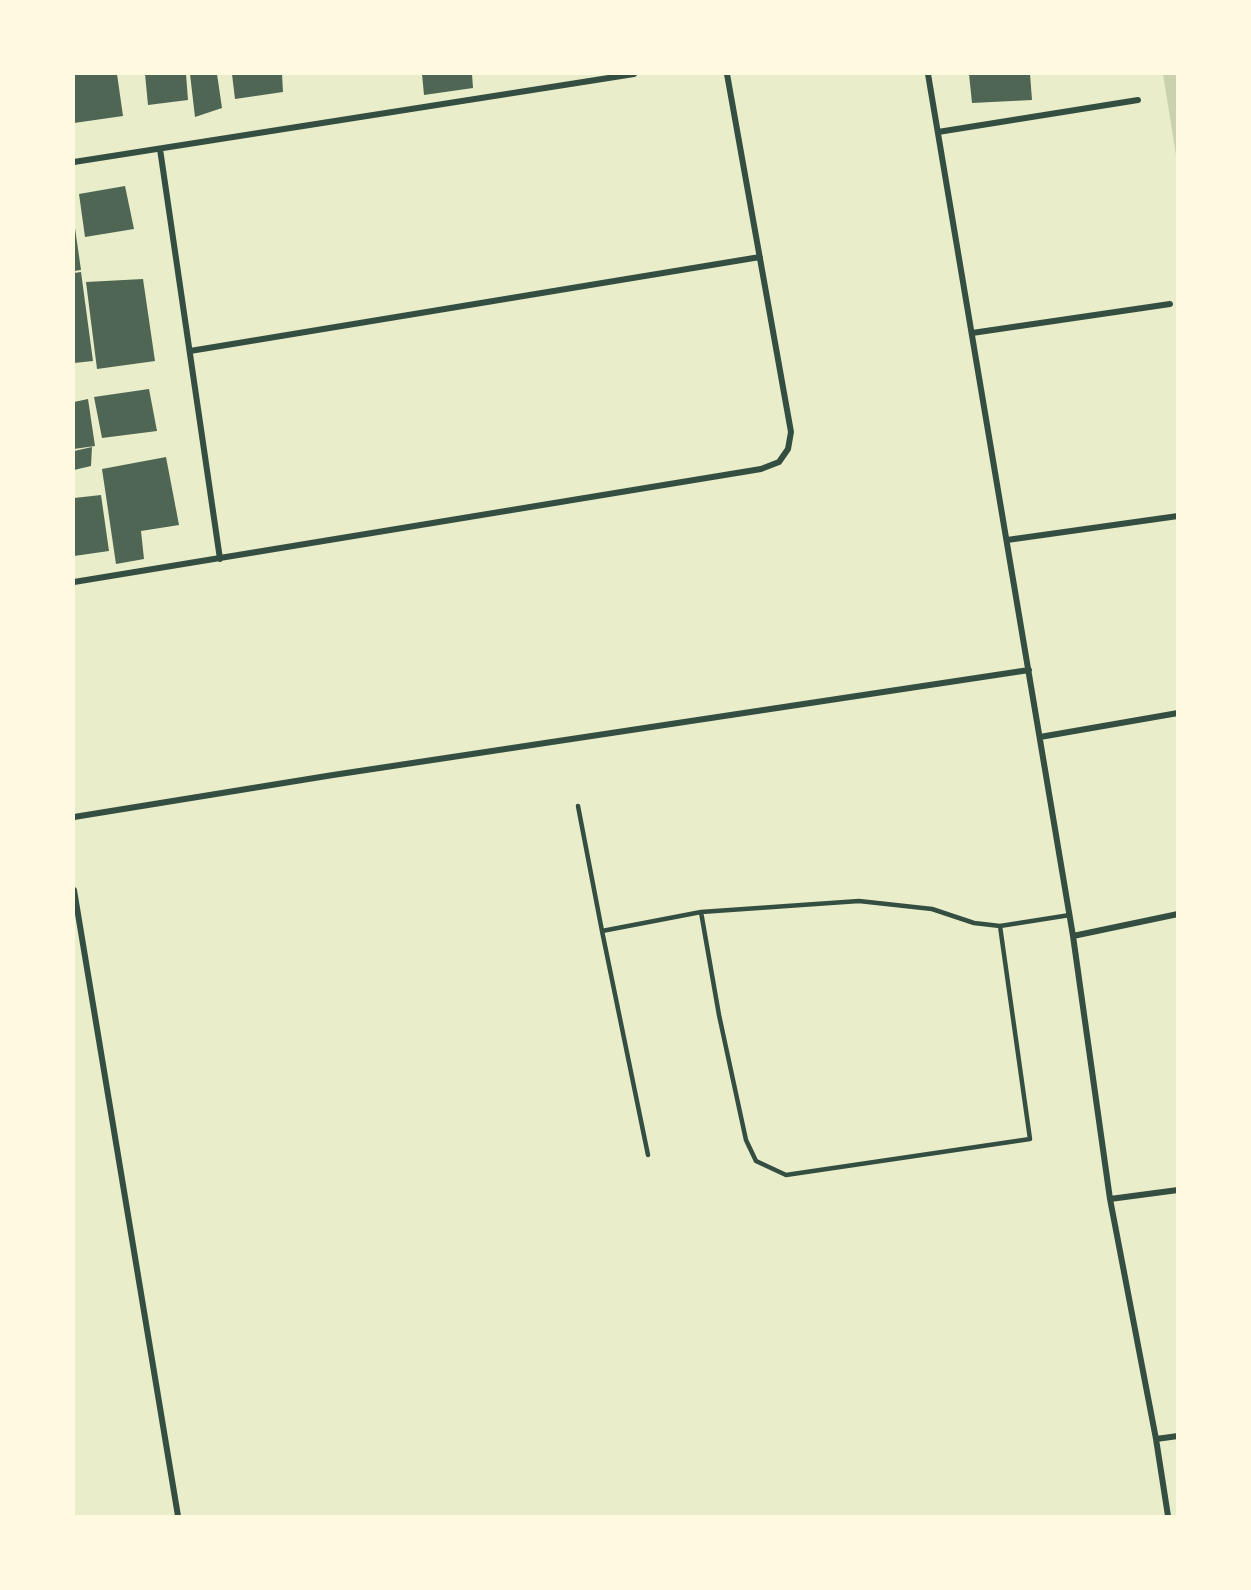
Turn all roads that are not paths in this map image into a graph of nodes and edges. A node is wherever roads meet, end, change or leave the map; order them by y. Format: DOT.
graph roads {
  1 [pos="634,74"];
  2 [pos="727,74"];
  3 [pos="928,74"];
  4 [pos="1138,100"];
  5 [pos="938,132"];
  6 [pos="160,149"];
  7 [pos="74,162"];
  8 [pos="760,257"];
  9 [pos="1170,304"];
  10 [pos="972,333"];
  11 [pos="190,351"];
  12 [pos="1178,516"];
  13 [pos="1007,540"];
  14 [pos="220,559"];
  15 [pos="74,582"];
  16 [pos="1029,670"];
  17 [pos="1178,713"];
  18 [pos="1040,737"];
  19 [pos="578,806"];
  20 [pos="74,817"];
  21 [pos="74,890"];
  22 [pos="701,912"];
  23 [pos="1178,914"];
  24 [pos="1070,915"];
  25 [pos="999,926"];
  26 [pos="602,930"];
  27 [pos="1073,936"];
  28 [pos="648,1155"];
  29 [pos="1178,1190"];
  30 [pos="1110,1199"];
  31 [pos="1178,1436"];
  32 [pos="1156,1439"];
  33 [pos="178,1516"];
  34 [pos="1168,1516"];
  1 -- 6 [label="street"];
  2 -- 8 [label="street"];
  3 -- 5 [label="street"];
  4 -- 5 [label="street"];
  5 -- 10 [label="street"];
  6 -- 7 [label="street"];
  6 -- 11 [label="street"];
  8 -- 11 [label="street"];
  8 -- 14 [label="street"];
  9 -- 10 [label="street"];
  10 -- 13 [label="street"];
  11 -- 14 [label="street"];
  12 -- 13 [label="street"];
  13 -- 16 [label="street"];
  14 -- 15 [label="street"];
  16 -- 18 [label="street"];
  16 -- 20 [label="street"];
  17 -- 18 [label="street"];
  18 -- 24 [label="street"];
  19 -- 26 [label="lane"];
  21 -- 33 [label="street"];
  22 -- 25 [label="lane"];
  22 -- 25 [label="lane"];
  22 -- 26 [label="lane"];
  23 -- 27 [label="street"];
  24 -- 25 [label="lane"];
  24 -- 27 [label="street"];
  26 -- 28 [label="lane"];
  27 -- 30 [label="street"];
  29 -- 30 [label="street"];
  30 -- 32 [label="street"];
  31 -- 32 [label="street"];
  32 -- 34 [label="street"];
}
